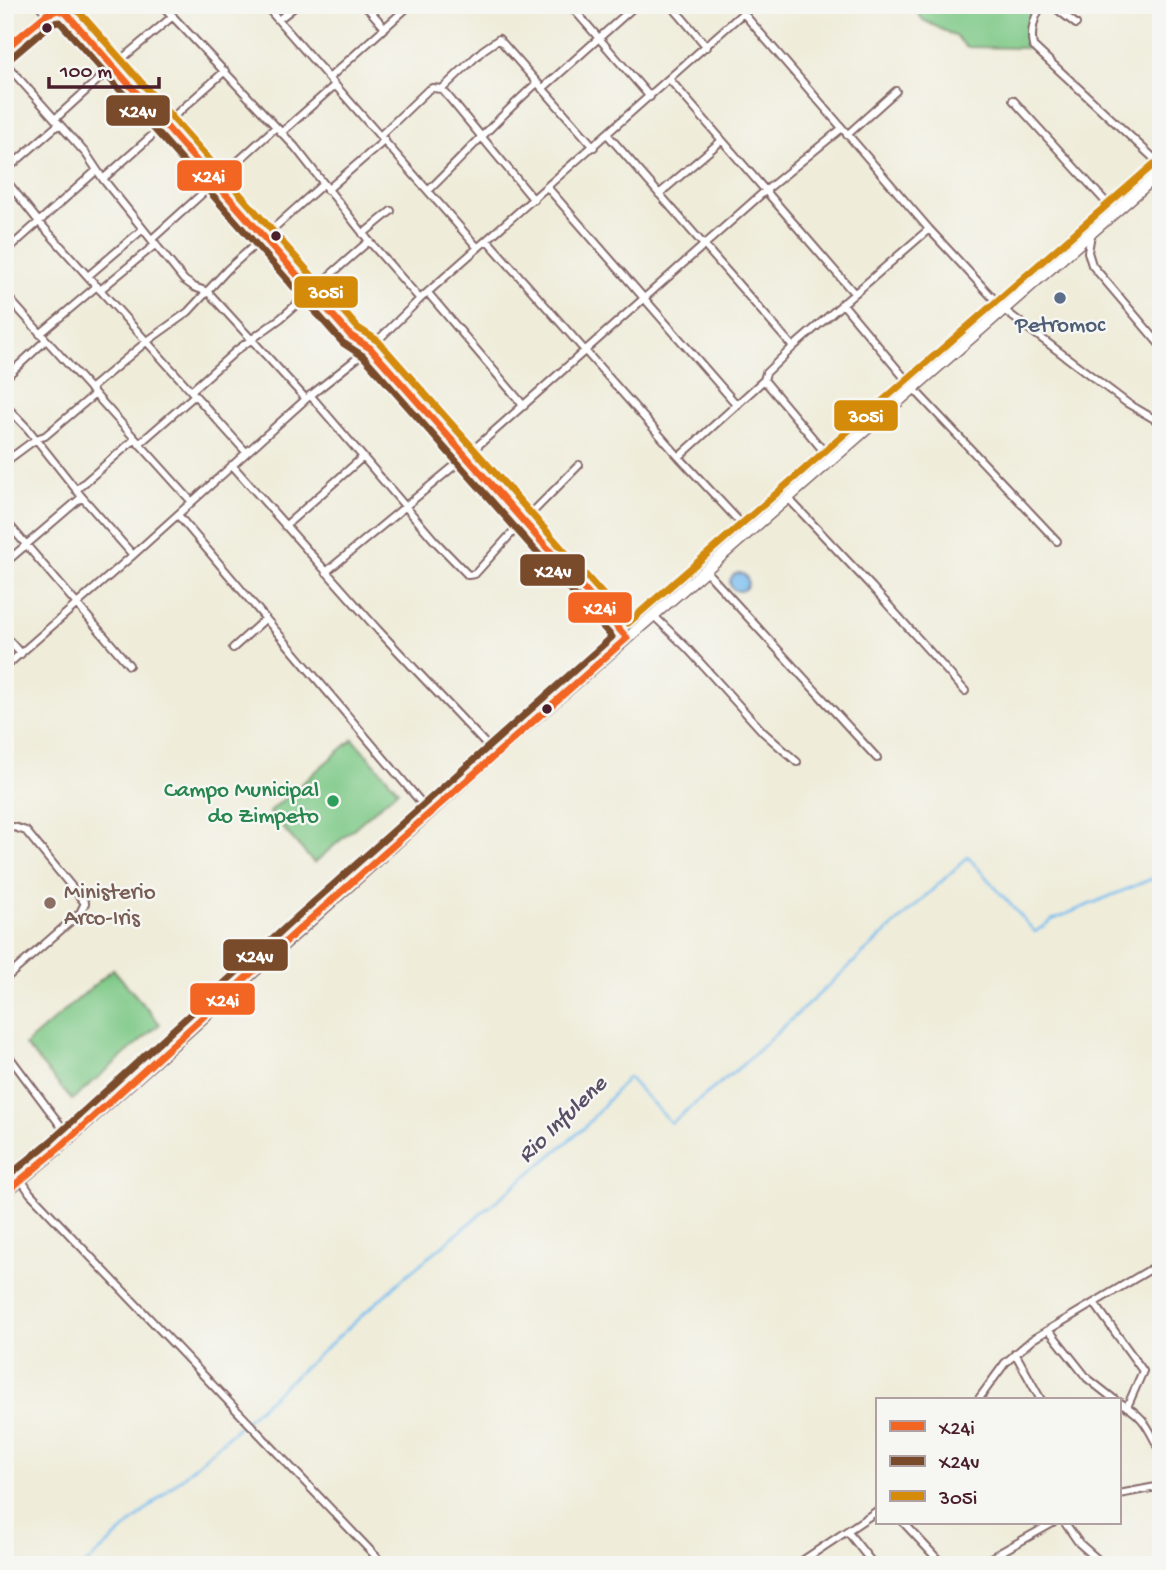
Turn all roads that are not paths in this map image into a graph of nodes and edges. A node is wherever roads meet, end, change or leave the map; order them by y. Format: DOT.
graph roads {
  1 [pos="39,5"];
  2 [pos="162,5"];
  3 [pos="265,5"];
  4 [pos="297,5"];
  5 [pos="365,5"];
  6 [pos="410,5"];
  7 [pos="570,5"];
  8 [pos="636,5"];
  9 [pos="671,5"];
  10 [pos="752,5"];
  11 [pos="1043,5"];
  12 [pos="1052,5"];
  13 [pos="60,8"];
  14 [pos="47,14"];
  15 [pos="744,14"];
  16 [pos="173,16"];
  17 [pos="278,20"];
  18 [pos="1076,24"];
  19 [pos="385,28"];
  20 [pos="598,38"];
  21 [pos="707,47"];
  22 [pos="5,49"];
  23 [pos="5,63"];
  24 [pos="112,67"];
  25 [pos="225,71"];
  26 [pos="329,78"];
  27 [pos="670,80"];
  28 [pos="537,83"];
  29 [pos="335,85"];
  30 [pos="442,89"];
  31 [pos="542,89"];
  32 [pos="896,91"];
  33 [pos="650,97"];
  34 [pos="1013,100"];
  35 [pos="57,121"];
  36 [pos="163,126"];
  37 [pos="279,130"];
  38 [pos="844,132"];
  39 [pos="607,134"];
  40 [pos="480,136"];
  41 [pos="383,137"];
  42 [pos="721,141"];
  43 [pos="594,147"];
  44 [pos="1161,164"];
  45 [pos="97,170"];
  46 [pos="5,171"];
  47 [pos="1161,172"];
  48 [pos="5,180"];
  49 [pos="103,180"];
  50 [pos="214,182"];
  51 [pos="325,187"];
  52 [pos="548,188"];
  53 [pos="429,191"];
  54 [pos="765,191"];
  55 [pos="659,194"];
  56 [pos="534,200"];
  57 [pos="390,211"];
  58 [pos="1115,212"];
  59 [pos="39,222"];
  60 [pos="143,229"];
  61 [pos="929,229"];
  62 [pos="1092,232"];
  63 [pos="363,234"];
  64 [pos="262,237"];
  65 [pos="369,241"];
  66 [pos="488,241"];
  67 [pos="154,242"];
  68 [pos="704,245"];
  69 [pos="478,248"];
  70 [pos="5,252"];
  71 [pos="88,276"];
  72 [pos="99,288"];
  73 [pos="208,292"];
  74 [pos="312,292"];
  75 [pos="428,293"];
  76 [pos="853,293"];
  77 [pos="5,294"];
  78 [pos="646,297"];
  79 [pos="420,299"];
  80 [pos="842,303"];
  81 [pos="1003,310"];
  82 [pos="43,337"];
  83 [pos="253,340"];
  84 [pos="146,342"];
  85 [pos="1161,346"];
  86 [pos="793,347"];
  87 [pos="370,348"];
  88 [pos="585,351"];
  89 [pos="5,378"];
  90 [pos="764,380"];
  91 [pos="914,388"];
  92 [pos="92,391"];
  93 [pos="193,393"];
  94 [pos="308,397"];
  95 [pos="737,404"];
  96 [pos="5,405"];
  97 [pos="524,406"];
  98 [pos="1161,423"];
  99 [pos="36,439"];
  100 [pos="137,441"];
  101 [pos="247,452"];
  102 [pos="363,457"];
  103 [pos="465,457"];
  104 [pos="679,457"];
  105 [pos="832,461"];
  106 [pos="5,462"];
  107 [pos="232,465"];
  108 [pos="579,466"];
  109 [pos="76,490"];
  110 [pos="82,497"];
  111 [pos="788,498"];
  112 [pos="192,502"];
  113 [pos="405,506"];
  114 [pos="178,515"];
  115 [pos="5,520"];
  116 [pos="523,523"];
  117 [pos="285,526"];
  118 [pos="749,532"];
  119 [pos="1057,541"];
  120 [pos="25,545"];
  121 [pos="134,555"];
  122 [pos="5,564"];
  123 [pos="705,570"];
  124 [pos="326,572"];
  125 [pos="76,606"];
  126 [pos="654,616"];
  127 [pos="265,620"];
  128 [pos="5,636"];
  129 [pos="627,638"];
  130 [pos="233,648"];
  131 [pos="21,654"];
  132 [pos="129,665"];
  133 [pos="5,667"];
  134 [pos="965,691"];
  135 [pos="495,754"];
  136 [pos="877,758"];
  137 [pos="797,762"];
  138 [pos="430,813"];
  139 [pos="5,828"];
  140 [pos="5,979"];
  141 [pos="5,1051"];
  142 [pos="70,1138"];
  143 [pos="5,1155"];
  144 [pos="21,1180"];
  145 [pos="5,1193"];
  146 [pos="1161,1263"];
  147 [pos="1095,1304"];
  148 [pos="1049,1330"];
  149 [pos="1015,1353"];
  150 [pos="979,1398"];
  151 [pos="1040,1398"];
  152 [pos="1113,1398"];
  153 [pos="1120,1403"];
  154 [pos="1127,1407"];
  155 [pos="1161,1452"];
  156 [pos="1161,1486"];
  157 [pos="1120,1494"];
  158 [pos="876,1512"];
  159 [pos="905,1524"];
  160 [pos="1051,1524"];
  161 [pos="1066,1524"];
  162 [pos="847,1531"];
  163 [pos="384,1565"];
  164 [pos="796,1565"];
  165 [pos="874,1565"];
  166 [pos="943,1565"];
  167 [pos="978,1565"];
  168 [pos="1104,1565"];
  1 -- 14 [label="street"];
  2 -- 16 [label="street"];
  3 -- 17 [label="street"];
  4 -- 17 [label="street"];
  5 -- 19 [label="street"];
  6 -- 19 [label="street"];
  7 -- 20 [label="street"];
  8 -- 20 [label="street"];
  9 -- 21 [label="street"];
  10 -- 15 [label="street"];
  11 -- 44 [label="street"];
  12 -- 18 [label="street"];
  13 -- 14 [label="street"];
  13 -- 24 [label="street"];
  14 -- 22 [label="street"];
  15 -- 21 [label="street"];
  15 -- 38 [label="street"];
  16 -- 24 [label="street"];
  16 -- 25 [label="street"];
  17 -- 26 [label="street"];
  19 -- 26 [label="street"];
  20 -- 31 [label="street"];
  20 -- 33 [label="street"];
  21 -- 27 [label="street"];
  23 -- 35 [label="street"];
  24 -- 35 [label="street"];
  24 -- 36 [label="street"];
  25 -- 36 [label="street"];
  25 -- 37 [label="street"];
  26 -- 29 [label="street"];
  27 -- 33 [label="street"];
  27 -- 42 [label="street"];
  28 -- 30 [label="street"];
  28 -- 31 [label="street"];
  28 -- 40 [label="street"];
  29 -- 37 [label="street"];
  29 -- 41 [label="street"];
  30 -- 40 [label="street"];
  30 -- 41 [label="street"];
  31 -- 43 [label="street"];
  32 -- 38 [label="street"];
  33 -- 39 [label="street"];
  34 -- 58 [label="street"];
  35 -- 45 [label="street"];
  35 -- 46 [label="street"];
  36 -- 49 [label="street"];
  36 -- 50 [label="street"];
  37 -- 50 [label="street"];
  37 -- 51 [label="street"];
  38 -- 54 [label="street"];
  38 -- 61 [label="street"];
  39 -- 43 [label="street"];
  39 -- 55 [label="street"];
  40 -- 53 [label="street"];
  40 -- 56 [label="street"];
  41 -- 51 [label="street"];
  41 -- 53 [label="street"];
  42 -- 54 [label="street"];
  42 -- 55 [label="street"];
  43 -- 52 [label="street"];
  45 -- 49 [label="street"];
  45 -- 59 [label="street"];
  47 -- 58 [label="highway"];
  48 -- 59 [label="street"];
  49 -- 60 [label="street"];
  50 -- 64 [label="street"];
  50 -- 67 [label="street"];
  51 -- 63 [label="street"];
  51 -- 64 [label="street"];
  52 -- 56 [label="street"];
  52 -- 78 [label="street"];
  53 -- 69 [label="street"];
  54 -- 68 [label="street"];
  54 -- 76 [label="street"];
  55 -- 68 [label="street"];
  56 -- 66 [label="street"];
  57 -- 63 [label="street"];
  58 -- 62 [label="highway"];
  59 -- 70 [label="street"];
  59 -- 71 [label="street"];
  60 -- 67 [label="street"];
  60 -- 71 [label="street"];
  61 -- 76 [label="street"];
  61 -- 81 [label="street"];
  62 -- 81 [label="highway"];
  62 -- 85 [label="street"];
  63 -- 65 [label="street"];
  64 -- 73 [label="street"];
  64 -- 74 [label="street"];
  65 -- 74 [label="street"];
  65 -- 79 [label="street"];
  66 -- 69 [label="street"];
  66 -- 88 [label="street"];
  67 -- 72 [label="street"];
  67 -- 73 [label="street"];
  68 -- 78 [label="street"];
  68 -- 86 [label="street"];
  69 -- 75 [label="street"];
  71 -- 72 [label="street"];
  72 -- 82 [label="street"];
  72 -- 84 [label="street"];
  73 -- 83 [label="street"];
  73 -- 84 [label="street"];
  74 -- 83 [label="street"];
  74 -- 87 [label="street"];
  75 -- 79 [label="street"];
  75 -- 97 [label="street"];
  76 -- 80 [label="street"];
  77 -- 82 [label="street"];
  78 -- 88 [label="street"];
  78 -- 95 [label="street"];
  79 -- 87 [label="street"];
  80 -- 86 [label="street"];
  80 -- 91 [label="street"];
  81 -- 91 [label="highway"];
  81 -- 98 [label="street"];
  82 -- 89 [label="street"];
  82 -- 92 [label="street"];
  83 -- 93 [label="street"];
  83 -- 94 [label="street"];
  84 -- 92 [label="street"];
  84 -- 93 [label="street"];
  86 -- 90 [label="street"];
  87 -- 94 [label="street"];
  87 -- 103 [label="street"];
  88 -- 97 [label="street"];
  88 -- 104 [label="street"];
  90 -- 95 [label="street"];
  90 -- 105 [label="street"];
  91 -- 105 [label="highway"];
  91 -- 119 [label="street"];
  92 -- 99 [label="street"];
  92 -- 100 [label="street"];
  93 -- 100 [label="street"];
  93 -- 101 [label="street"];
  94 -- 101 [label="street"];
  94 -- 102 [label="street"];
  95 -- 104 [label="street"];
  96 -- 99 [label="street"];
  97 -- 103 [label="street"];
  99 -- 106 [label="street"];
  99 -- 109 [label="street"];
  100 -- 109 [label="street"];
  100 -- 112 [label="street"];
  101 -- 107 [label="street"];
  102 -- 113 [label="street"];
  102 -- 117 [label="street"];
  103 -- 113 [label="street"];
  103 -- 116 [label="street"];
  104 -- 118 [label="street"];
  105 -- 111 [label="highway"];
  107 -- 112 [label="street"];
  107 -- 117 [label="street"];
  108 -- 116 [label="street"];
  109 -- 110 [label="street"];
  110 -- 120 [label="street"];
  110 -- 121 [label="street"];
  111 -- 118 [label="highway"];
  111 -- 134 [label="street"];
  112 -- 114 [label="street"];
  113 -- 116 [label="street"];
  113 -- 124 [label="street"];
  114 -- 121 [label="street"];
  114 -- 127 [label="street"];
  115 -- 120 [label="street"];
  116 -- 129 [label="street"];
  117 -- 124 [label="street"];
  118 -- 123 [label="highway"];
  120 -- 122 [label="street"];
  120 -- 125 [label="street"];
  121 -- 125 [label="street"];
  123 -- 126 [label="highway"];
  123 -- 136 [label="street"];
  124 -- 135 [label="street"];
  125 -- 131 [label="street"];
  125 -- 132 [label="street"];
  126 -- 129 [label="highway"];
  126 -- 137 [label="street"];
  127 -- 130 [label="street"];
  127 -- 138 [label="street"];
  128 -- 131 [label="street"];
  129 -- 135 [label="highway"];
  131 -- 133 [label="street"];
  135 -- 138 [label="highway"];
  138 -- 142 [label="highway"];
  139 -- 140 [label="street"];
  141 -- 142 [label="street"];
  142 -- 144 [label="highway"];
  143 -- 144 [label="street"];
  144 -- 145 [label="highway"];
  144 -- 163 [label="street"];
  146 -- 147 [label="street"];
  147 -- 148 [label="street"];
  147 -- 154 [label="street"];
  148 -- 149 [label="street"];
  148 -- 152 [label="street"];
  149 -- 150 [label="street"];
  149 -- 151 [label="street"];
  153 -- 154 [label="street"];
  154 -- 155 [label="street"];
  156 -- 157 [label="street"];
  158 -- 162 [label="street"];
  159 -- 166 [label="street"];
  160 -- 167 [label="street"];
  161 -- 168 [label="street"];
  162 -- 164 [label="street"];
  162 -- 165 [label="street"];
}
